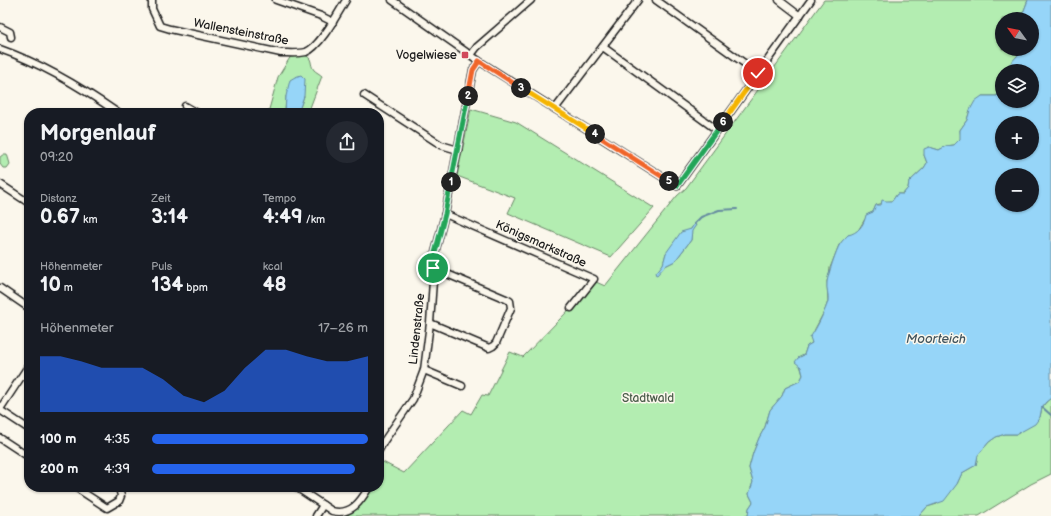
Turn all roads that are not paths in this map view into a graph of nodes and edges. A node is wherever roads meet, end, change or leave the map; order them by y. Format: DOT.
graph roads {
  1 [pos="152,0"];
  2 [pos="276,0"];
  3 [pos="346,0"];
  4 [pos="392,0"];
  5 [pos="530,0"];
  6 [pos="638,0"];
  7 [pos="656,0"];
  8 [pos="779,0"];
  9 [pos="811,0"];
  10 [pos="800,16"];
  11 [pos="333,22"];
  12 [pos="0,27"];
  13 [pos="11,37"];
  14 [pos="602,47"];
  15 [pos="0,50"];
  16 [pos="471,55"];
  17 [pos="479,61"];
  18 [pos="758,73"];
  19 [pos="364,95"];
  20 [pos="185,106"];
  21 [pos="110,108"];
  22 [pos="188,108"];
  23 [pos="554,109"];
  24 [pos="717,130"];
  25 [pos="458,150"];
  26 [pos="0,184"];
  27 [pos="24,200"];
  28 [pos="445,214"];
  29 [pos="433,268"];
  30 [pos="0,288"];
  31 [pos="24,304"];
  32 [pos="571,308"];
  33 [pos="430,323"];
  34 [pos="424,370"];
  35 [pos="24,372"];
  36 [pos="462,386"];
  37 [pos="0,409"];
  38 [pos="24,426"];
  39 [pos="0,438"];
  40 [pos="384,441"];
  41 [pos="24,454"];
  42 [pos="83,492"];
  43 [pos="120,492"];
  44 [pos="304,492"];
  45 [pos="366,492"];
  46 [pos="323,505"];
  47 [pos="316,516"];
  1 -- 11 [label="street, Wallensteinstraße"];
  2 -- 11 [label="street"];
  3 -- 11 [label="street"];
  4 -- 16 [label="street"];
  5 -- 16 [label="street"];
  6 -- 14 [label="street"];
  7 -- 18 [label="street"];
  8 -- 10 [label="street"];
  9 -- 10 [label="street"];
  10 -- 18 [label="street"];
  12 -- 13 [label="street"];
  14 -- 23 [label="street"];
  14 -- 24 [label="street"];
  15 -- 21 [label="street"];
  16 -- 17 [label="street"];
  17 -- 23 [label="street"];
  17 -- 25 [label="street, Lindenstraße"];
  18 -- 24 [label="street"];
  19 -- 25 [label="street"];
  20 -- 22 [label="street"];
  23 -- 24 [label="street"];
  25 -- 28 [label="street, Lindenstraße"];
  26 -- 27 [label="street"];
  28 -- 29 [label="street, Lindenstraße"];
  28 -- 32 [label="street, Königsmarkstraße"];
  29 -- 33 [label="street, Lindenstraße"];
  29 -- 33 [label="street"];
  30 -- 31 [label="street"];
  33 -- 34 [label="street, Lindenstraße"];
  34 -- 36 [label="street"];
  34 -- 40 [label="street, Lindenstraße"];
  35 -- 37 [label="street"];
  37 -- 38 [label="street"];
  39 -- 41 [label="street"];
  42 -- 43 [label="street"];
  44 -- 46 [label="street"];
  45 -- 46 [label="street"];
  46 -- 47 [label="street"];
}
